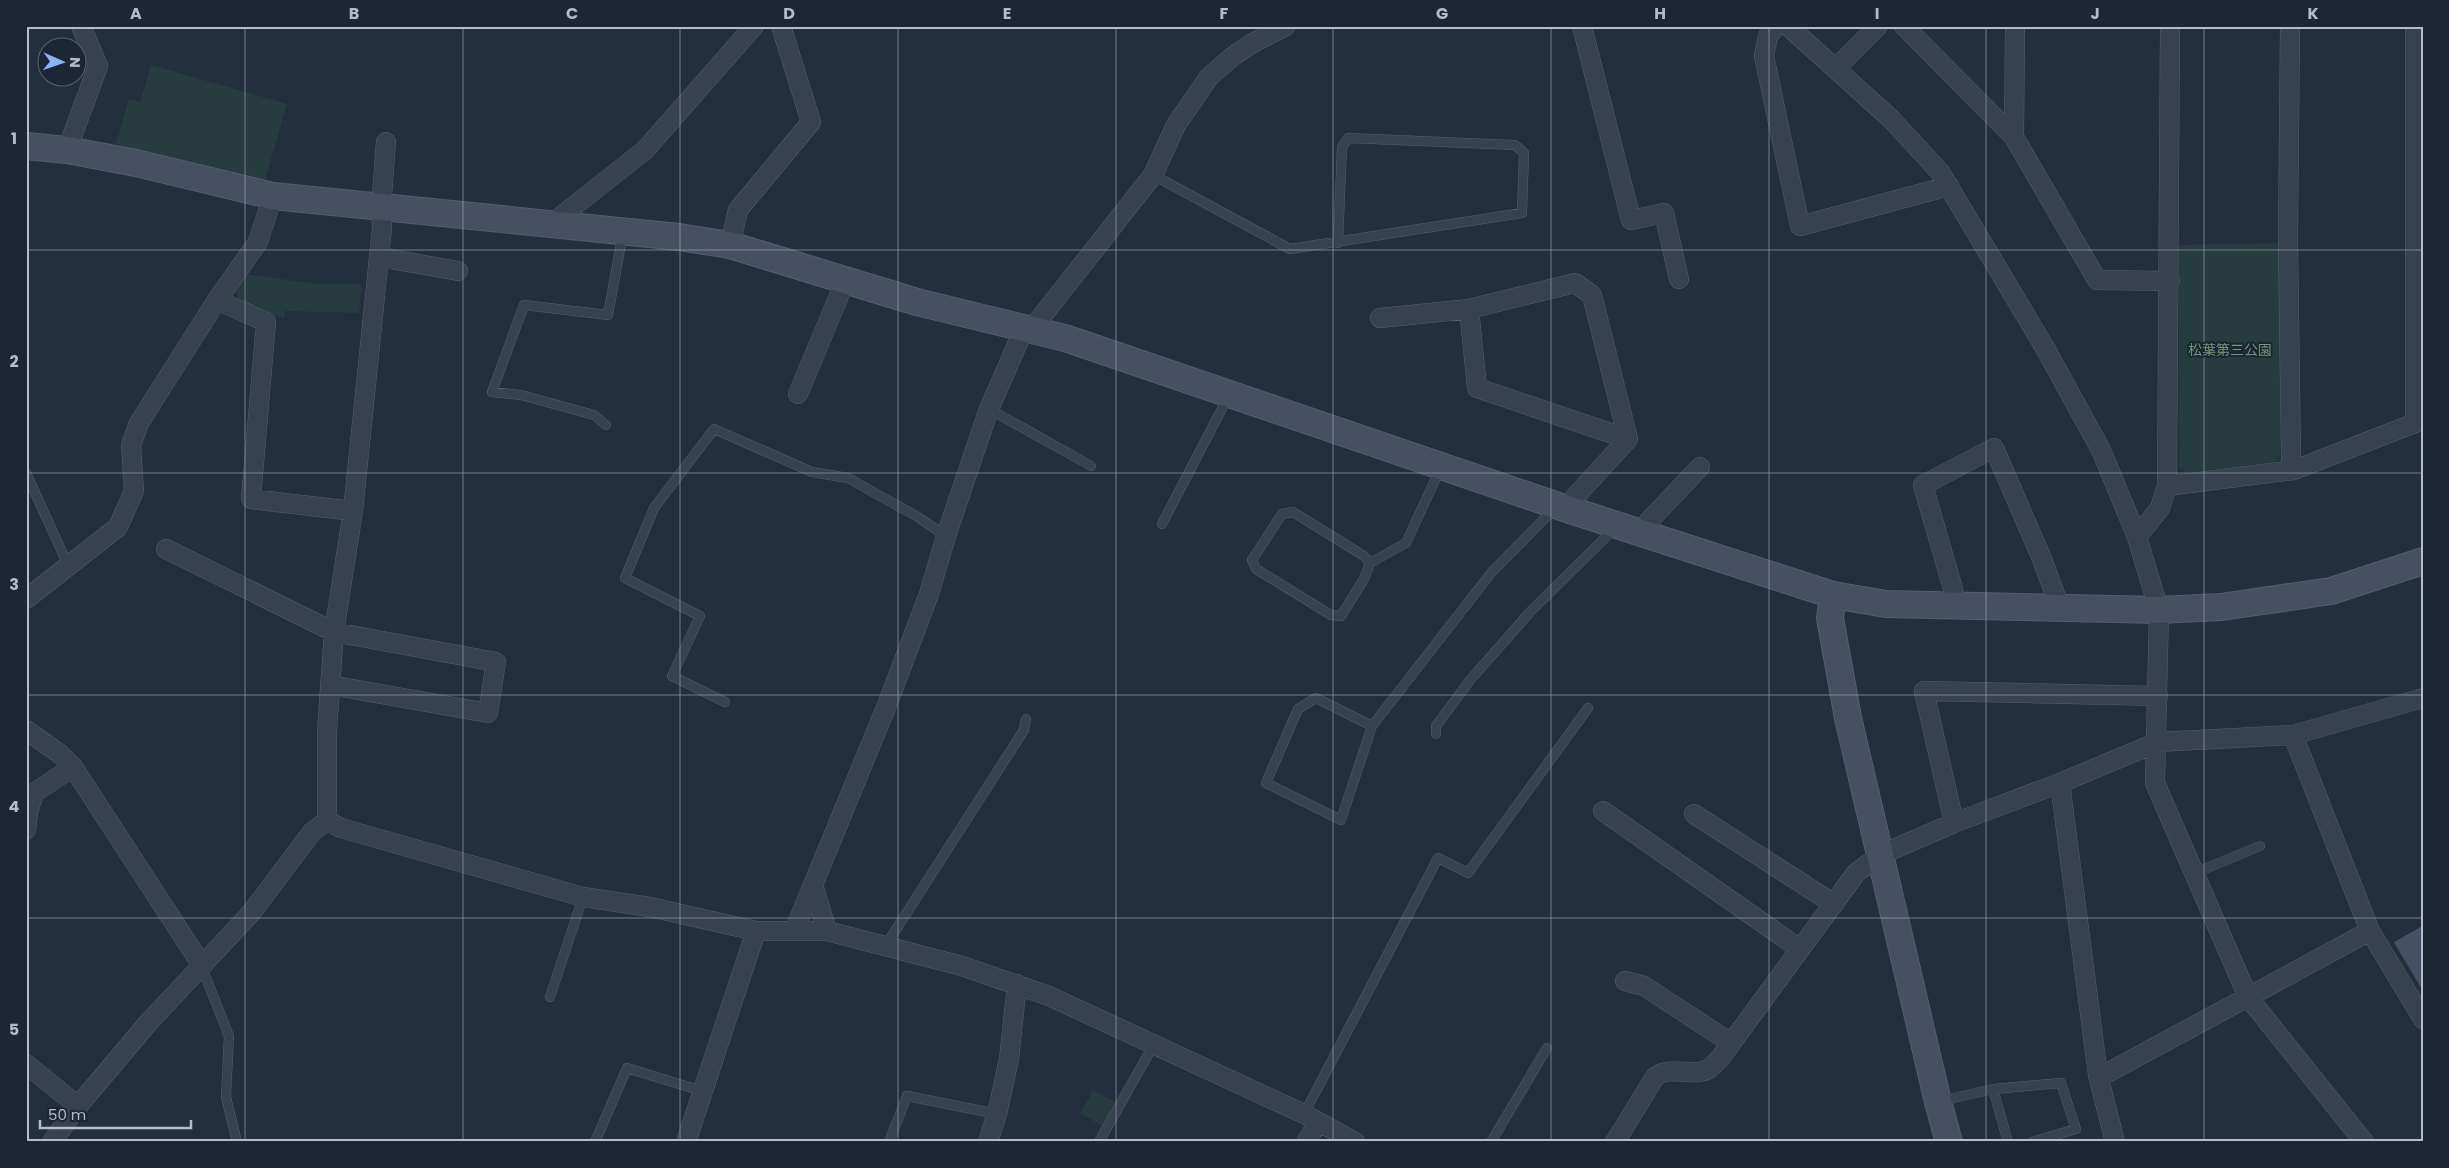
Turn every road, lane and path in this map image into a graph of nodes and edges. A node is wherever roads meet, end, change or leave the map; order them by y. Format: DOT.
graph roads {
  1 [pos="81,26"];
  2 [pos="754,26"];
  3 [pos="781,26"];
  4 [pos="1286,26"];
  5 [pos="1582,26"];
  6 [pos="1776,26"];
  7 [pos="1788,26"];
  8 [pos="1878,26"];
  9 [pos="1904,26"];
  10 [pos="2015,26"];
  11 [pos="2170,26"];
  12 [pos="2290,26"];
  13 [pos="2416,26"];
  14 [pos="1835,69"];
  15 [pos="2014,137"];
  16 [pos="386,142"];
  17 [pos="26,146"];
  18 [pos="67,150"];
  19 [pos="1152,176"];
  20 [pos="1949,186"];
  21 [pos="273,196"];
  22 [pos="381,208"];
  23 [pos="558,227"];
  24 [pos="623,232"];
  25 [pos="1338,243"];
  26 [pos="730,245"];
  27 [pos="379,257"];
  28 [pos="458,271"];
  29 [pos="1679,279"];
  30 [pos="846,280"];
  31 [pos="2170,281"];
  32 [pos="217,300"];
  33 [pos="1469,309"];
  34 [pos="1380,318"];
  35 [pos="1028,330"];
  36 [pos="798,394"];
  37 [pos="1230,394"];
  38 [pos="989,409"];
  39 [pos="2421,421"];
  40 [pos="606,425"];
  41 [pos="1628,439"];
  42 [pos="1091,466"];
  43 [pos="1441,467"];
  44 [pos="1700,467"];
  45 [pos="2294,470"];
  46 [pos="26,473"];
  47 [pos="2167,486"];
  48 [pos="1561,507"];
  49 [pos="353,511"];
  50 [pos="1162,524"];
  51 [pos="1614,524"];
  52 [pos="1643,533"];
  53 [pos="946,536"];
  54 [pos="2137,537"];
  55 [pos="166,549"];
  56 [pos="2423,560"];
  57 [pos="1370,563"];
  58 [pos="68,565"];
  59 [pos="1833,594"];
  60 [pos="26,599"];
  61 [pos="1953,606"];
  62 [pos="2057,608"];
  63 [pos="2160,610"];
  64 [pos="334,632"];
  65 [pos="330,685"];
  66 [pos="2158,696"];
  67 [pos="2423,698"];
  68 [pos="725,702"];
  69 [pos="1588,708"];
  70 [pos="1026,720"];
  71 [pos="1372,726"];
  72 [pos="26,730"];
  73 [pos="1436,734"];
  74 [pos="2293,734"];
  75 [pos="2158,742"];
  76 [pos="73,767"];
  77 [pos="2060,783"];
  78 [pos="1603,811"];
  79 [pos="1694,814"];
  80 [pos="327,821"];
  81 [pos="1954,823"];
  82 [pos="26,830"];
  83 [pos="2260,846"];
  84 [pos="1880,855"];
  85 [pos="2195,873"];
  86 [pos="813,885"];
  87 [pos="583,897"];
  88 [pos="1834,904"];
  89 [pos="756,931"];
  90 [pos="794,931"];
  91 [pos="827,931"];
  92 [pos="2370,931"];
  93 [pos="886,945"];
  94 [pos="1800,949"];
  95 [pos="201,964"];
  96 [pos="1625,982"];
  97 [pos="1016,984"];
  98 [pos="550,997"];
  99 [pos="2248,997"];
  100 [pos="2423,1019"];
  101 [pos="1154,1044"];
  102 [pos="1731,1044"];
  103 [pos="1547,1048"];
  104 [pos="26,1064"];
  105 [pos="2098,1075"];
  106 [pos="1993,1089"];
  107 [pos="702,1092"];
  108 [pos="1938,1102"];
  109 [pos="78,1106"];
  110 [pos="997,1114"];
  111 [pos="1311,1118"];
  112 [pos="52,1142"];
  113 [pos="236,1142"];
  114 [pos="595,1142"];
  115 [pos="686,1142"];
  116 [pos="889,1142"];
  117 [pos="988,1142"];
  118 [pos="1099,1142"];
  119 [pos="1306,1142"];
  120 [pos="1355,1142"];
  121 [pos="1491,1142"];
  122 [pos="1616,1142"];
  123 [pos="1950,1142"];
  124 [pos="2008,1142"];
  125 [pos="2032,1142"];
  126 [pos="2115,1142"];
  127 [pos="2364,1142"];
  1 -- 18 [label="street"];
  2 -- 23 [label="street"];
  3 -- 26 [label="street"];
  4 -- 19 [label="street"];
  5 -- 29 [label="street"];
  6 -- 20 [label="street"];
  7 -- 14 [label="street"];
  8 -- 14 [label="street"];
  9 -- 15 [label="street"];
  10 -- 15 [label="street"];
  11 -- 31 [label="street"];
  12 -- 45 [label="street"];
  13 -- 39 [label="street"];
  14 -- 20 [label="street"];
  15 -- 31 [label="street"];
  16 -- 22 [label="street"];
  17 -- 18 [label="street"];
  18 -- 21 [label="street"];
  19 -- 25 [label="lane"];
  19 -- 35 [label="street"];
  20 -- 54 [label="street"];
  21 -- 22 [label="street"];
  21 -- 32 [label="street"];
  22 -- 23 [label="street"];
  22 -- 27 [label="street"];
  23 -- 24 [label="street"];
  24 -- 26 [label="street"];
  24 -- 40 [label="lane"];
  25 -- 25 [label="lane"];
  26 -- 30 [label="street"];
  27 -- 28 [label="street"];
  27 -- 49 [label="street"];
  30 -- 35 [label="street"];
  30 -- 36 [label="street"];
  31 -- 47 [label="street"];
  32 -- 49 [label="street"];
  32 -- 58 [label="street"];
  33 -- 34 [label="street"];
  33 -- 41 [label="street"];
  33 -- 41 [label="street"];
  35 -- 37 [label="street"];
  35 -- 38 [label="street"];
  37 -- 43 [label="street"];
  37 -- 50 [label="lane"];
  38 -- 42 [label="lane"];
  38 -- 53 [label="street"];
  39 -- 45 [label="street"];
  41 -- 48 [label="street"];
  43 -- 48 [label="street"];
  43 -- 57 [label="lane"];
  44 -- 52 [label="street"];
  45 -- 47 [label="street"];
  46 -- 58 [label="lane"];
  47 -- 54 [label="street"];
  48 -- 51 [label="street"];
  48 -- 71 [label="lane"];
  49 -- 64 [label="street"];
  51 -- 52 [label="street"];
  51 -- 73 [label="lane"];
  52 -- 59 [label="street"];
  53 -- 68 [label="lane"];
  53 -- 86 [label="street"];
  54 -- 63 [label="street"];
  55 -- 64 [label="street"];
  56 -- 63 [label="street"];
  57 -- 57 [label="lane"];
  58 -- 60 [label="street"];
  59 -- 61 [label="street"];
  59 -- 84 [label="street"];
  61 -- 62 [label="street"];
  61 -- 62 [label="street"];
  62 -- 63 [label="street"];
  63 -- 66 [label="street"];
  64 -- 65 [label="street"];
  64 -- 65 [label="street"];
  65 -- 80 [label="street"];
  66 -- 75 [label="street"];
  66 -- 81 [label="street"];
  67 -- 74 [label="street"];
  69 -- 111 [label="lane"];
  70 -- 93 [label="lane"];
  71 -- 71 [label="lane"];
  72 -- 76 [label="street"];
  74 -- 75 [label="street"];
  74 -- 92 [label="street"];
  75 -- 77 [label="street"];
  75 -- 85 [label="street"];
  76 -- 82 [label="street"];
  76 -- 95 [label="street"];
  77 -- 81 [label="street"];
  77 -- 105 [label="street"];
  78 -- 94 [label="street"];
  79 -- 88 [label="street"];
  80 -- 87 [label="street"];
  80 -- 95 [label="street"];
  81 -- 84 [label="street"];
  83 -- 85 [label="lane"];
  84 -- 88 [label="street"];
  84 -- 108 [label="street"];
  85 -- 99 [label="street"];
  86 -- 90 [label="street"];
  86 -- 91 [label="street"];
  87 -- 89 [label="street"];
  87 -- 98 [label="lane"];
  88 -- 94 [label="street"];
  89 -- 90 [label="street"];
  89 -- 107 [label="street"];
  90 -- 91 [label="street"];
  91 -- 93 [label="street"];
  92 -- 99 [label="street"];
  92 -- 100 [label="street"];
  93 -- 97 [label="street"];
  94 -- 102 [label="street"];
  95 -- 109 [label="street"];
  95 -- 113 [label="lane"];
  96 -- 102 [label="street"];
  97 -- 101 [label="street"];
  97 -- 110 [label="street"];
  99 -- 105 [label="street"];
  99 -- 127 [label="street"];
  101 -- 111 [label="street"];
  101 -- 118 [label="lane"];
  102 -- 122 [label="street"];
  103 -- 121 [label="lane"];
  104 -- 109 [label="street"];
  105 -- 126 [label="street"];
  106 -- 108 [label="lane"];
  106 -- 124 [label="lane"];
  106 -- 125 [label="lane"];
  107 -- 114 [label="lane"];
  107 -- 115 [label="street"];
  108 -- 123 [label="street"];
  109 -- 112 [label="street"];
  110 -- 116 [label="lane"];
  110 -- 117 [label="street"];
  111 -- 119 [label="street"];
  111 -- 120 [label="street"];
}
